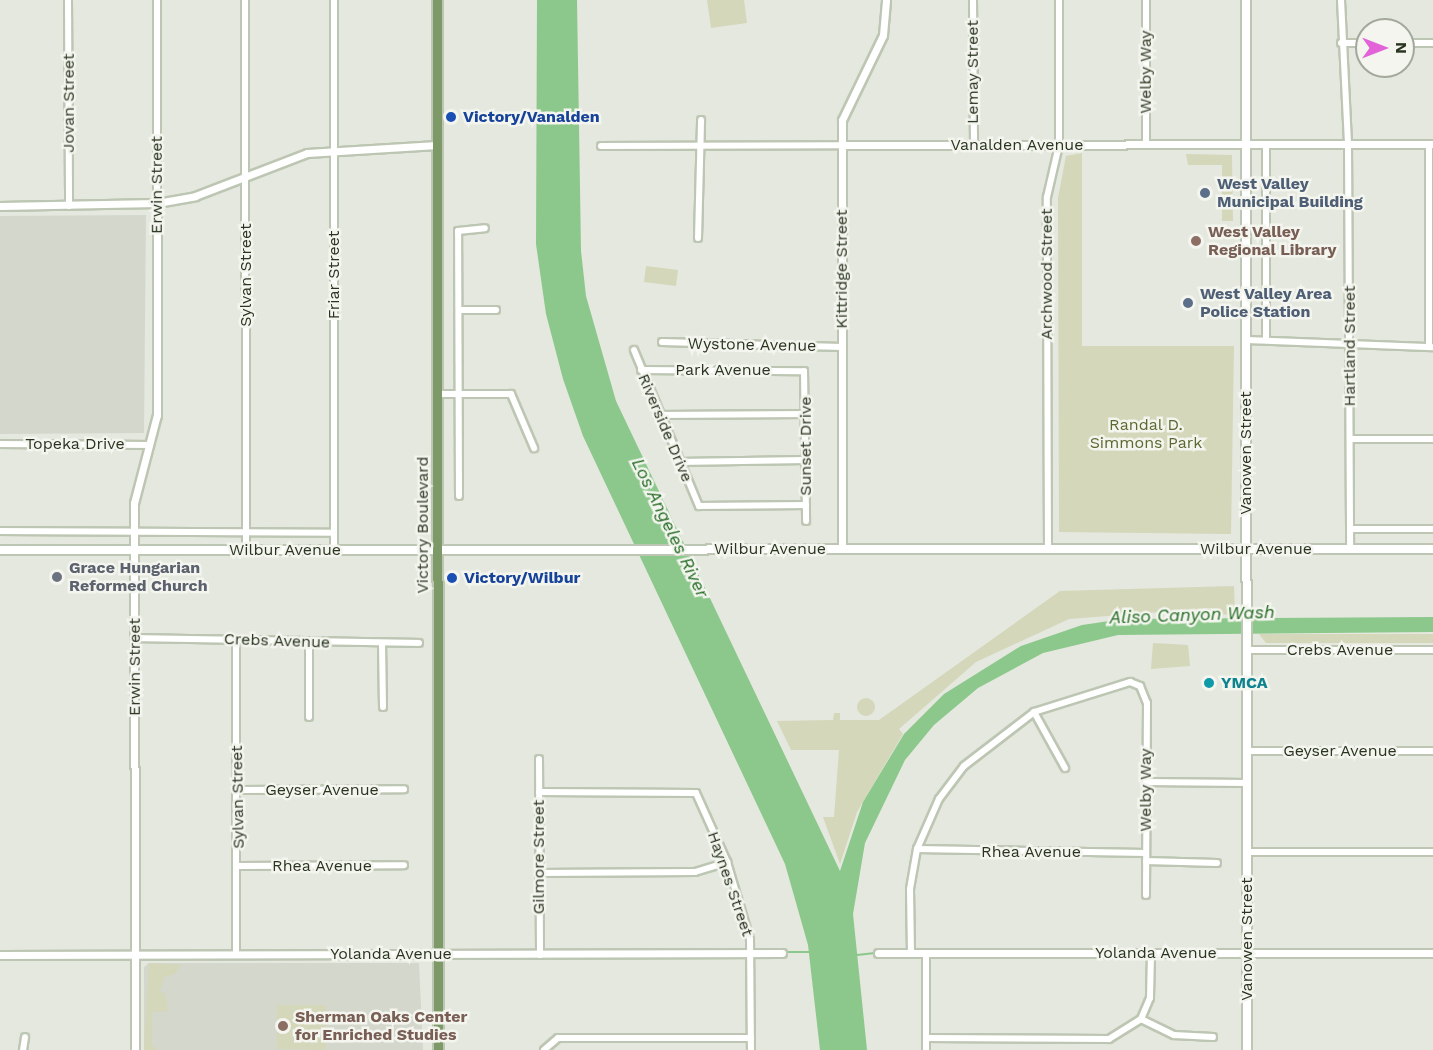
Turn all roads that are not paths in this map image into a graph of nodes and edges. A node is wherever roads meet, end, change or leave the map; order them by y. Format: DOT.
graph roads {
  1 [pos="68,0"];
  2 [pos="157,0"];
  3 [pos="245,0"];
  4 [pos="334,0"];
  5 [pos="437,0"];
  6 [pos="886,0"];
  7 [pos="973,0"];
  8 [pos="1059,0"];
  9 [pos="1146,0"];
  10 [pos="1246,0"];
  11 [pos="1341,0"];
  12 [pos="1341,43"];
  13 [pos="1355,43"];
  14 [pos="1415,43"];
  15 [pos="1433,43"];
  16 [pos="701,120"];
  17 [pos="1059,144"];
  18 [pos="1146,144"];
  19 [pos="1246,144"];
  20 [pos="1266,144"];
  21 [pos="1348,144"];
  22 [pos="1431,144"];
  23 [pos="437,145"];
  24 [pos="701,145"];
  25 [pos="842,145"];
  26 [pos="974,145"];
  27 [pos="601,146"];
  28 [pos="334,148"];
  29 [pos="246,176"];
  30 [pos="158,203"];
  31 [pos="0,206"];
  32 [pos="69,206"];
  33 [pos="485,228"];
  34 [pos="698,238"];
  35 [pos="459,310"];
  36 [pos="496,310"];
  37 [pos="1247,340"];
  38 [pos="1266,340"];
  39 [pos="1351,340"];
  40 [pos="662,342"];
  41 [pos="842,347"];
  42 [pos="1431,347"];
  43 [pos="634,350"];
  44 [pos="641,370"];
  45 [pos="804,371"];
  46 [pos="459,393"];
  47 [pos="438,394"];
  48 [pos="806,414"];
  49 [pos="658,416"];
  50 [pos="1350,439"];
  51 [pos="1433,439"];
  52 [pos="0,444"];
  53 [pos="150,445"];
  54 [pos="534,448"];
  55 [pos="806,460"];
  56 [pos="678,462"];
  57 [pos="459,496"];
  58 [pos="806,505"];
  59 [pos="806,521"];
  60 [pos="1351,529"];
  61 [pos="1433,529"];
  62 [pos="246,530"];
  63 [pos="0,531"];
  64 [pos="134,531"];
  65 [pos="334,532"];
  66 [pos="842,549"];
  67 [pos="1048,549"];
  68 [pos="1350,549"];
  69 [pos="1433,549"];
  70 [pos="0,550"];
  71 [pos="134,550"];
  72 [pos="246,550"];
  73 [pos="334,550"];
  74 [pos="438,550"];
  75 [pos="1246,550"];
  76 [pos="135,638"];
  77 [pos="236,639"];
  78 [pos="309,642"];
  79 [pos="382,643"];
  80 [pos="419,643"];
  81 [pos="1247,650"];
  82 [pos="1433,650"];
  83 [pos="383,707"];
  84 [pos="1034,712"];
  85 [pos="309,717"];
  86 [pos="1433,751"];
  87 [pos="1247,752"];
  88 [pos="539,759"];
  89 [pos="1065,768"];
  90 [pos="1146,782"];
  91 [pos="1247,783"];
  92 [pos="404,789"];
  93 [pos="240,790"];
  94 [pos="539,792"];
  95 [pos="917,849"];
  96 [pos="1146,852"];
  97 [pos="1247,852"];
  98 [pos="1433,852"];
  99 [pos="1146,861"];
  100 [pos="727,862"];
  101 [pos="1217,863"];
  102 [pos="404,865"];
  103 [pos="240,866"];
  104 [pos="540,873"];
  105 [pos="1146,896"];
  106 [pos="782,953"];
  107 [pos="878,953"];
  108 [pos="910,953"];
  109 [pos="1151,953"];
  110 [pos="1247,953"];
  111 [pos="1433,953"];
  112 [pos="135,954"];
  113 [pos="236,954"];
  114 [pos="438,954"];
  115 [pos="752,954"];
  116 [pos="926,954"];
  117 [pos="0,955"];
  118 [pos="540,955"];
  119 [pos="1141,1019"];
  120 [pos="25,1037"];
  121 [pos="1213,1037"];
  122 [pos="751,1038"];
  123 [pos="926,1038"];
  124 [pos="23,1050"];
  125 [pos="135,1050"];
  126 [pos="438,1050"];
  127 [pos="544,1050"];
  128 [pos="751,1050"];
  129 [pos="926,1050"];
  130 [pos="1247,1050"];
  1 -- 32 [label="street, Jovan Street"];
  2 -- 30 [label="street, Erwin Street"];
  3 -- 29 [label="street, Sylvan Street"];
  4 -- 28 [label="street, Friar Street"];
  5 -- 23 [label="main road, Victory Boulevard"];
  6 -- 25 [label="street, Kittridge Street"];
  7 -- 26 [label="street, Lemay Street"];
  8 -- 17 [label="street, Archwood Street"];
  9 -- 18 [label="street, Welby Way"];
  10 -- 19 [label="main road, Vanowen Street"];
  11 -- 12 [label="street, Hartland Street"];
  12 -- 13 [label="street"];
  12 -- 21 [label="street, Hartland Street"];
  14 -- 15 [label="street"];
  16 -- 24 [label="street"];
  17 -- 18 [label="street, Vanalden Avenue"];
  17 -- 26 [label="street, Vanalden Avenue"];
  17 -- 67 [label="street, Archwood Street"];
  18 -- 19 [label="street, Vanalden Avenue"];
  19 -- 20 [label="street, Vanalden Avenue"];
  19 -- 37 [label="main road, Vanowen Street"];
  20 -- 21 [label="street, Vanalden Avenue"];
  20 -- 38 [label="street"];
  21 -- 22 [label="street, Vanalden Avenue"];
  21 -- 39 [label="street, Hartland Street"];
  22 -- 42 [label="street"];
  23 -- 28 [label="street"];
  23 -- 47 [label="main road, Victory Boulevard"];
  24 -- 25 [label="street, Vanalden Avenue"];
  24 -- 27 [label="street, Vanalden Avenue"];
  24 -- 34 [label="street"];
  25 -- 26 [label="street, Vanalden Avenue"];
  25 -- 41 [label="street, Kittridge Street"];
  28 -- 29 [label="street"];
  28 -- 65 [label="street, Friar Street"];
  29 -- 30 [label="street"];
  29 -- 62 [label="street, Sylvan Street"];
  30 -- 32 [label="street"];
  30 -- 53 [label="street, Erwin Street"];
  31 -- 32 [label="street"];
  33 -- 35 [label="street"];
  35 -- 36 [label="street"];
  35 -- 46 [label="street"];
  37 -- 38 [label="street"];
  37 -- 75 [label="main road, Vanowen Street"];
  38 -- 39 [label="street"];
  39 -- 42 [label="street"];
  39 -- 50 [label="street, Hartland Street"];
  40 -- 41 [label="street, Wystone Avenue"];
  41 -- 66 [label="street, Kittridge Street"];
  43 -- 44 [label="street, Riverside Drive"];
  44 -- 45 [label="street, Park Avenue"];
  44 -- 49 [label="street, Riverside Drive"];
  45 -- 48 [label="street, Sunset Drive"];
  46 -- 47 [label="street"];
  46 -- 54 [label="street"];
  46 -- 57 [label="street"];
  47 -- 74 [label="main road, Victory Boulevard"];
  48 -- 49 [label="street"];
  48 -- 55 [label="street, Sunset Drive"];
  49 -- 56 [label="street, Riverside Drive"];
  50 -- 51 [label="street"];
  50 -- 60 [label="street, Hartland Street"];
  52 -- 53 [label="street, Topeka Drive"];
  53 -- 64 [label="street, Erwin Street"];
  55 -- 56 [label="street"];
  55 -- 58 [label="street, Sunset Drive"];
  56 -- 58 [label="street, Riverside Drive"];
  58 -- 59 [label="street, Sunset Drive"];
  60 -- 61 [label="street"];
  60 -- 68 [label="street, Hartland Street"];
  62 -- 64 [label="street, Wilbur Avenue"];
  62 -- 65 [label="street, Wilbur Avenue"];
  62 -- 72 [label="street, Sylvan Street"];
  63 -- 64 [label="street, Wilbur Avenue"];
  64 -- 71 [label="street, Erwin Street"];
  65 -- 73 [label="street, Friar Street"];
  66 -- 67 [label="main road, Wilbur Avenue"];
  66 -- 74 [label="main road, Wilbur Avenue"];
  67 -- 75 [label="main road, Wilbur Avenue"];
  68 -- 69 [label="main road, Wilbur Avenue"];
  68 -- 75 [label="main road, Wilbur Avenue"];
  70 -- 71 [label="main road, Wilbur Avenue"];
  71 -- 72 [label="main road, Wilbur Avenue"];
  71 -- 76 [label="street, Erwin Street"];
  72 -- 73 [label="main road, Wilbur Avenue"];
  73 -- 74 [label="main road, Wilbur Avenue"];
  74 -- 114 [label="main road, Victory Boulevard"];
  75 -- 81 [label="main road, Vanowen Street"];
  76 -- 77 [label="street, Crebs Avenue"];
  76 -- 112 [label="street, Erwin Street"];
  77 -- 78 [label="street, Crebs Avenue"];
  77 -- 93 [label="street, Sylvan Street"];
  78 -- 79 [label="street, Crebs Avenue"];
  78 -- 85 [label="street"];
  79 -- 80 [label="street, Crebs Avenue"];
  79 -- 83 [label="street"];
  81 -- 82 [label="street, Crebs Avenue"];
  81 -- 87 [label="main road, Vanowen Street"];
  84 -- 89 [label="street"];
  84 -- 90 [label="street, Welby Way"];
  84 -- 95 [label="street"];
  86 -- 87 [label="street, Geyser Avenue"];
  87 -- 91 [label="main road, Vanowen Street"];
  88 -- 94 [label="street, Gilmore Street"];
  90 -- 91 [label="street"];
  90 -- 96 [label="street, Welby Way"];
  91 -- 97 [label="main road, Vanowen Street"];
  92 -- 93 [label="street, Geyser Avenue"];
  93 -- 103 [label="street, Sylvan Street"];
  94 -- 100 [label="street, Haynes Street"];
  94 -- 104 [label="street, Gilmore Street"];
  95 -- 96 [label="street, Rhea Avenue"];
  95 -- 108 [label="street"];
  96 -- 99 [label="street, Welby Way"];
  97 -- 98 [label="street"];
  97 -- 110 [label="main road, Vanowen Street"];
  99 -- 101 [label="street"];
  99 -- 105 [label="street, Welby Way"];
  100 -- 104 [label="street"];
  100 -- 115 [label="street, Haynes Street"];
  102 -- 103 [label="street, Rhea Avenue"];
  103 -- 113 [label="street, Sylvan Street"];
  104 -- 118 [label="street, Gilmore Street"];
  106 -- 115 [label="street, Yolanda Avenue"];
  107 -- 108 [label="street, Yolanda Avenue"];
  108 -- 116 [label="street, Yolanda Avenue"];
  109 -- 110 [label="street, Yolanda Avenue"];
  109 -- 116 [label="street, Yolanda Avenue"];
  109 -- 119 [label="street"];
  110 -- 111 [label="street, Yolanda Avenue"];
  110 -- 130 [label="main road, Vanowen Street"];
  112 -- 113 [label="street, Yolanda Avenue"];
  112 -- 117 [label="street, Yolanda Avenue"];
  112 -- 125 [label="street, Erwin Street"];
  113 -- 114 [label="street, Yolanda Avenue"];
  114 -- 118 [label="street, Yolanda Avenue"];
  114 -- 126 [label="main road, Victory Boulevard"];
  115 -- 118 [label="street, Yolanda Avenue"];
  115 -- 122 [label="street, Haynes Street"];
  116 -- 123 [label="street"];
  119 -- 121 [label="street"];
  119 -- 123 [label="street"];
  120 -- 124 [label="street"];
  122 -- 127 [label="street"];
  122 -- 128 [label="street, Haynes Street"];
  123 -- 129 [label="street"];
}
